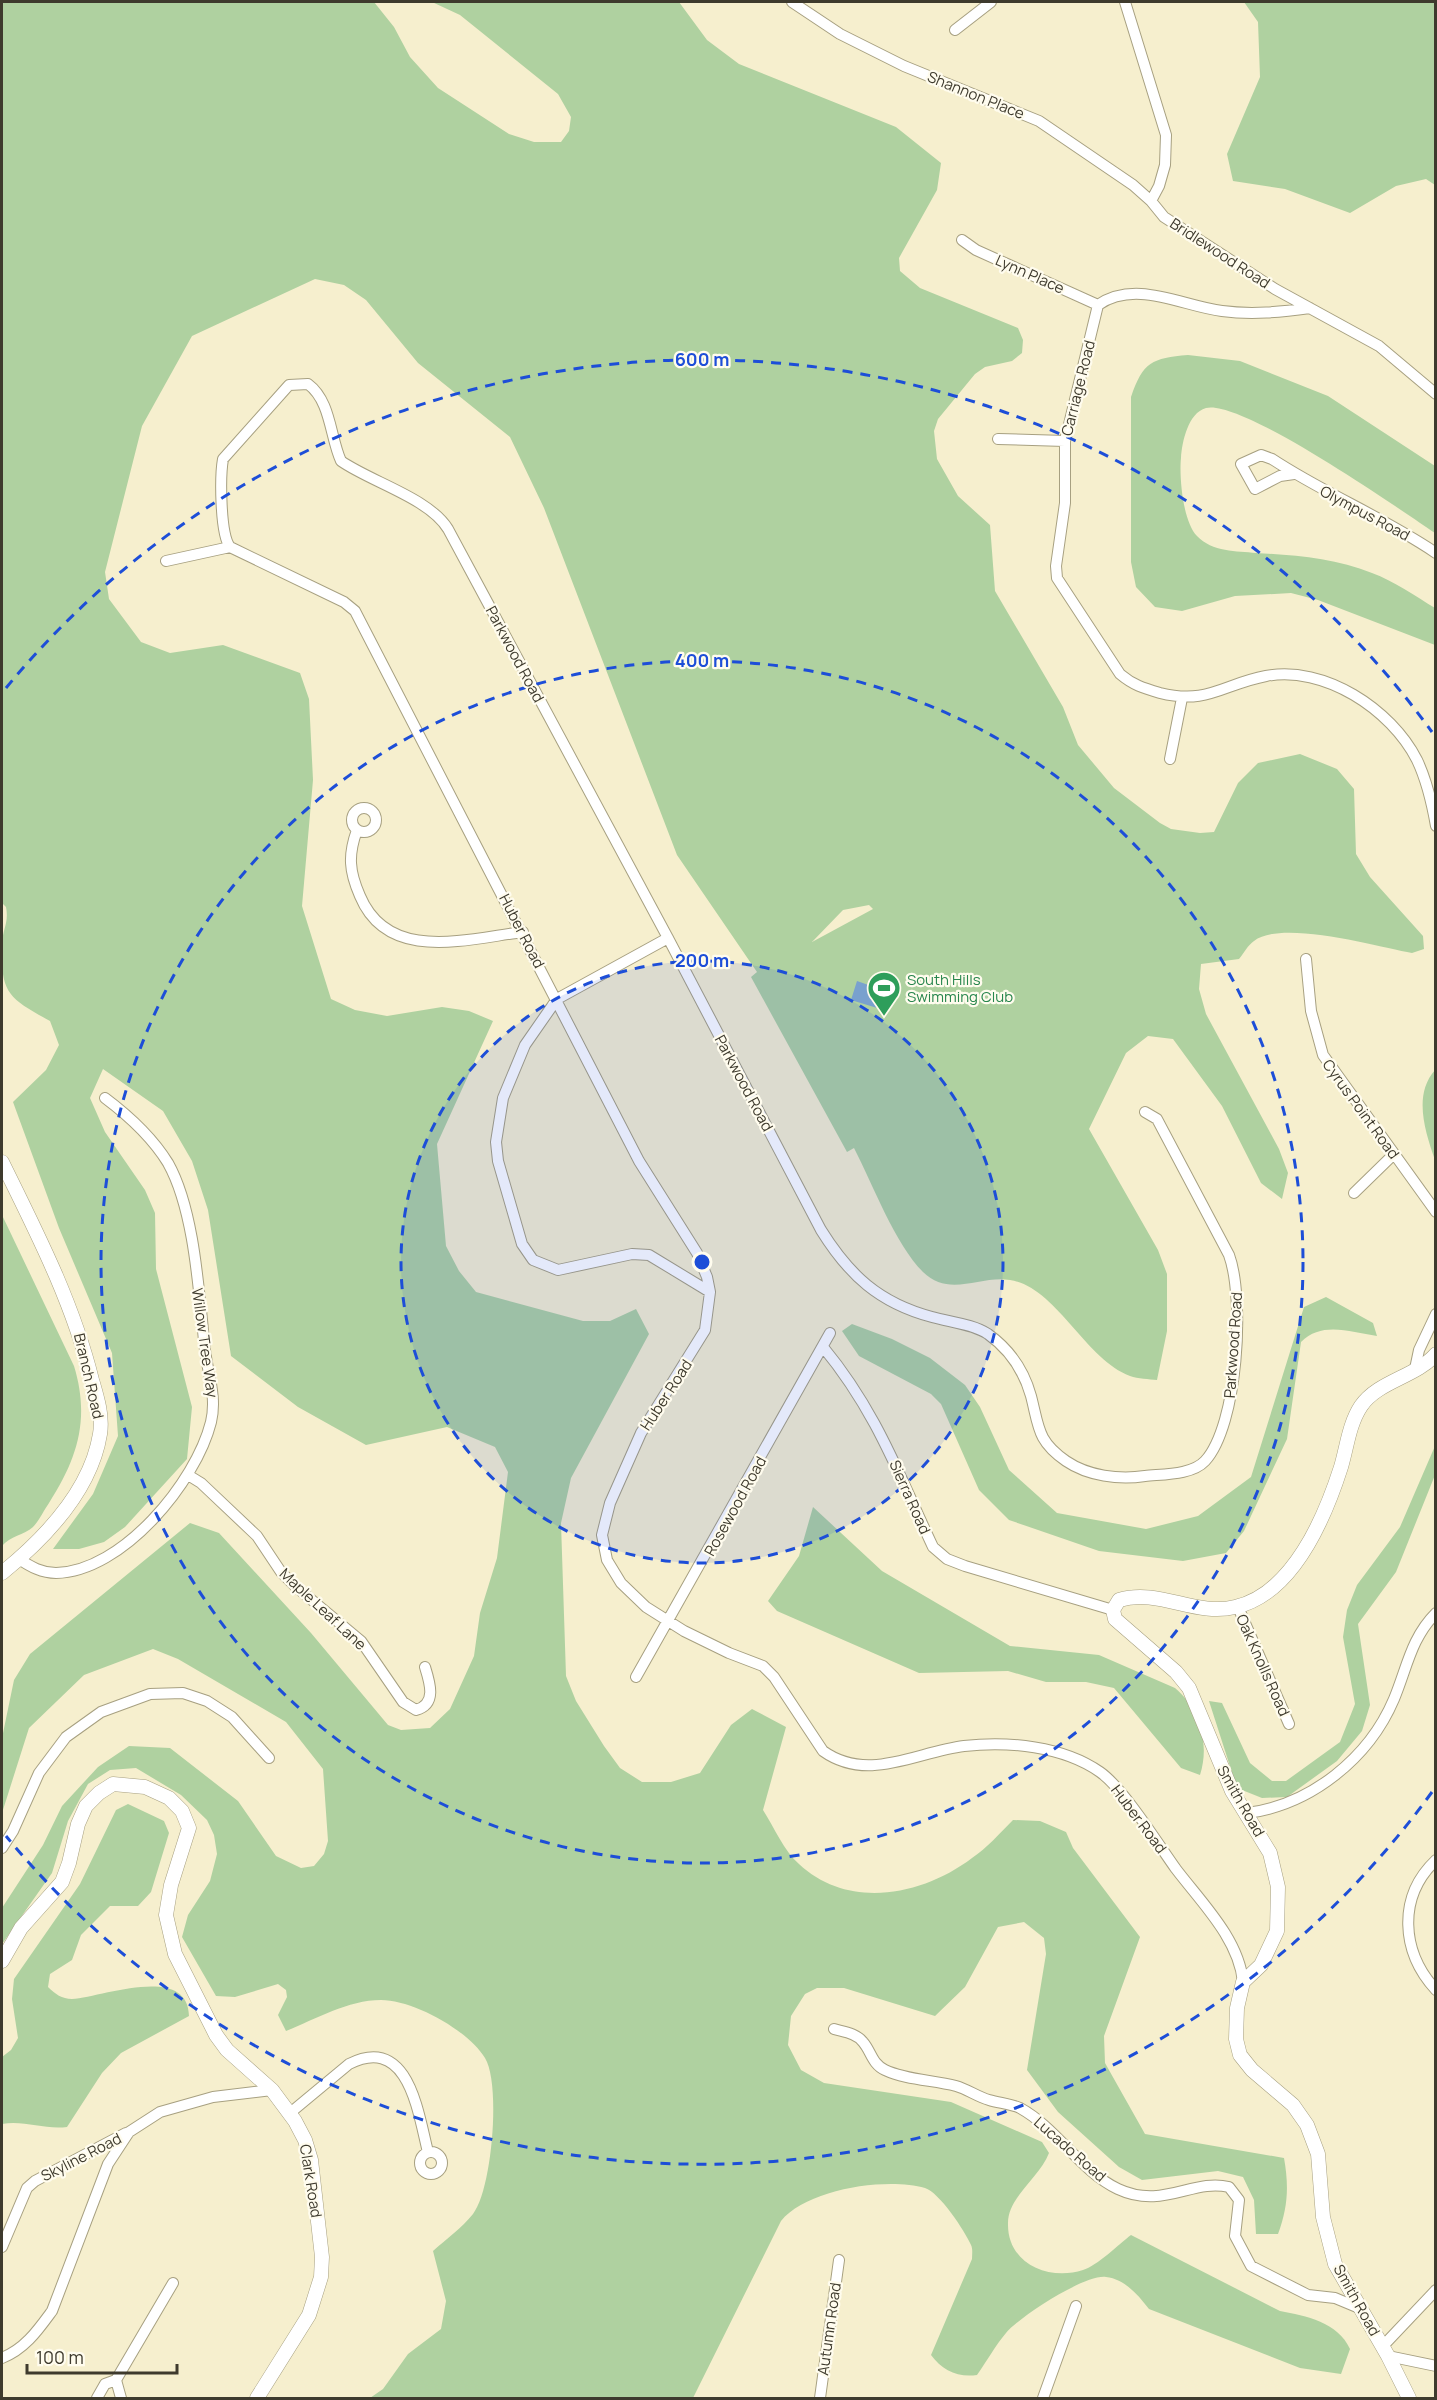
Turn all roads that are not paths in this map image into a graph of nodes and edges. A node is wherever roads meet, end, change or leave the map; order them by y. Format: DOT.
graph roads {
  1 [pos="792,2"];
  2 [pos="991,2"];
  3 [pos="1125,2"];
  4 [pos="955,30"];
  5 [pos="1151,201"];
  6 [pos="962,240"];
  7 [pos="1098,305"];
  8 [pos="1310,308"];
  9 [pos="1436,394"];
  10 [pos="998,439"];
  11 [pos="1065,441"];
  12 [pos="1294,474"];
  13 [pos="230,548"];
  14 [pos="1436,553"];
  15 [pos="166,561"];
  16 [pos="1182,698"];
  17 [pos="1170,759"];
  18 [pos="1436,826"];
  19 [pos="357,830"];
  20 [pos="523,932"];
  21 [pos="668,938"];
  22 [pos="1306,959"];
  23 [pos="557,999"];
  24 [pos="105,1098"];
  25 [pos="1145,1112"];
  26 [pos="1394,1154"];
  27 [pos="2,1162"];
  28 [pos="1354,1193"];
  29 [pos="1436,1212"];
  30 [pos="710,1292"];
  31 [pos="1436,1314"];
  32 [pos="830,1333"];
  33 [pos="824,1347"];
  34 [pos="1436,1354"];
  35 [pos="1415,1369"];
  36 [pos="188,1475"];
  37 [pos="19,1559"];
  38 [pos="2,1573"];
  39 [pos="1238,1607"];
  40 [pos="1113,1610"];
  41 [pos="1436,1613"];
  42 [pos="670,1622"];
  43 [pos="425,1667"];
  44 [pos="636,1677"];
  45 [pos="1289,1724"];
  46 [pos="269,1758"];
  47 [pos="1247,1814"];
  48 [pos="2,1848"];
  49 [pos="1436,1860"];
  50 [pos="2,1961"];
  51 [pos="1243,1982"];
  52 [pos="1436,1990"];
  53 [pos="834,2030"];
  54 [pos="272,2090"];
  55 [pos="290,2113"];
  56 [pos="129,2132"];
  57 [pos="428,2152"];
  58 [pos="2,2247"];
  59 [pos="839,2260"];
  60 [pos="173,2283"];
  61 [pos="1436,2290"];
  62 [pos="1076,2306"];
  63 [pos="1359,2308"];
  64 [pos="1385,2352"];
  65 [pos="2,2358"];
  66 [pos="1436,2366"];
  67 [pos="116,2380"];
  68 [pos="97,2398"];
  69 [pos="121,2398"];
  70 [pos="257,2398"];
  71 [pos="820,2398"];
  72 [pos="1043,2398"];
  73 [pos="1409,2398"];
  1 -- 5 [label="street, Shannon Place"];
  2 -- 4 [label="street"];
  3 -- 5 [label="street"];
  5 -- 8 [label="street, Bridlewood Road"];
  6 -- 7 [label="street, Lynn Place"];
  7 -- 8 [label="street"];
  7 -- 11 [label="street, Carriage Road"];
  8 -- 9 [label="street, Bridlewood Road"];
  10 -- 11 [label="street"];
  11 -- 16 [label="street, Carriage Road"];
  12 -- 12 [label="street, Olympus Road"];
  12 -- 14 [label="street, Olympus Road"];
  13 -- 15 [label="street"];
  13 -- 20 [label="street, Huber Road"];
  13 -- 21 [label="street, Parkwood Road"];
  16 -- 17 [label="street"];
  16 -- 18 [label="street"];
  19 -- 20 [label="street"];
  20 -- 23 [label="street, Huber Road"];
  21 -- 23 [label="street"];
  21 -- 25 [label="street, Parkwood Road"];
  22 -- 26 [label="street, Cyrus Point Road"];
  23 -- 30 [label="street, Huber Road"];
  23 -- 30 [label="street"];
  24 -- 36 [label="street, Willow Tree Way"];
  26 -- 28 [label="street"];
  26 -- 29 [label="street, Cyrus Point Road"];
  27 -- 37 [label="street, Branch Road"];
  30 -- 42 [label="street, Huber Road"];
  31 -- 35 [label="street"];
  32 -- 33 [label="street, Rosewood Road"];
  33 -- 40 [label="street, Sierra Road"];
  33 -- 42 [label="street, Rosewood Road"];
  34 -- 35 [label="street"];
  35 -- 39 [label="street"];
  36 -- 37 [label="street, Willow Tree Way"];
  36 -- 43 [label="street, Maple Leaf Lane"];
  37 -- 38 [label="street, Branch Road"];
  39 -- 40 [label="street"];
  39 -- 45 [label="street, Oak Knolls Road"];
  40 -- 47 [label="street, Smith Road"];
  41 -- 47 [label="street"];
  42 -- 44 [label="street, Rosewood Road"];
  42 -- 51 [label="street, Huber Road"];
  46 -- 48 [label="street"];
  47 -- 51 [label="street, Smith Road"];
  49 -- 52 [label="street"];
  50 -- 54 [label="street, Clark Road"];
  51 -- 63 [label="street, Smith Road"];
  53 -- 63 [label="street, Lucado Road"];
  54 -- 55 [label="street, Clark Road"];
  54 -- 56 [label="street, Skyline Road"];
  55 -- 57 [label="street"];
  55 -- 70 [label="street, Clark Road"];
  56 -- 58 [label="street, Skyline Road"];
  56 -- 65 [label="street, Skyline Road"];
  59 -- 71 [label="street, Autumn Road"];
  60 -- 67 [label="street"];
  61 -- 64 [label="street"];
  62 -- 72 [label="street"];
  63 -- 64 [label="street, Smith Road"];
  64 -- 66 [label="street"];
  64 -- 73 [label="street, Smith Road"];
  67 -- 68 [label="street"];
  67 -- 69 [label="street"];
}
